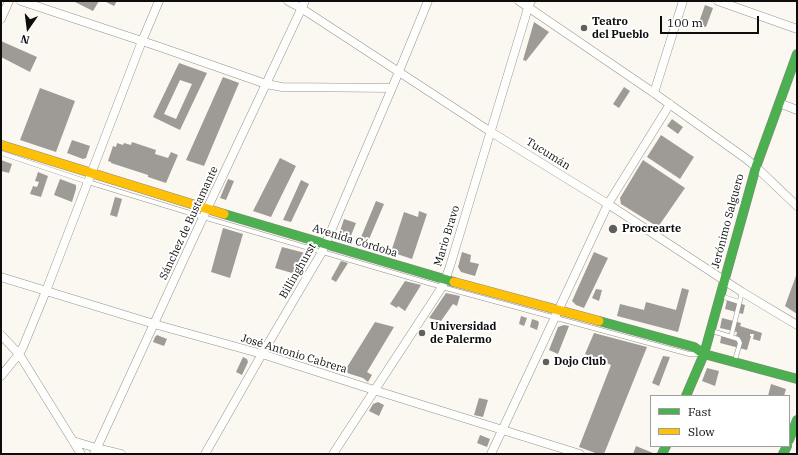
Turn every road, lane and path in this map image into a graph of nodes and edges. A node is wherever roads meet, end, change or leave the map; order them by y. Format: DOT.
graph roads {
  1 [pos="9,1"];
  2 [pos="21,1"];
  3 [pos="159,1"];
  4 [pos="288,1"];
  5 [pos="428,1"];
  6 [pos="519,1"];
  7 [pos="683,1"];
  8 [pos="718,1"];
  9 [pos="530,4"];
  10 [pos="303,5"];
  11 [pos="1,19"];
  12 [pos="797,30"];
  13 [pos="142,41"];
  14 [pos="797,54"];
  15 [pos="399,72"];
  16 [pos="266,84"];
  17 [pos="392,88"];
  18 [pos="654,92"];
  19 [pos="779,103"];
  20 [pos="670,104"];
  21 [pos="797,110"];
  22 [pos="491,132"];
  23 [pos="1,145"];
  24 [pos="1,153"];
  25 [pos="756,167"];
  26 [pos="90,178"];
  27 [pos="608,204"];
  28 [pos="797,206"];
  29 [pos="205,213"];
  30 [pos="324,248"];
  31 [pos="1,277"];
  32 [pos="725,280"];
  33 [pos="443,283"];
  34 [pos="46,291"];
  35 [pos="742,292"];
  36 [pos="720,296"];
  37 [pos="739,302"];
  38 [pos="556,315"];
  39 [pos="154,324"];
  40 [pos="797,325"];
  41 [pos="710,330"];
  42 [pos="1,335"];
  43 [pos="731,337"];
  44 [pos="19,354"];
  45 [pos="262,354"];
  46 [pos="704,354"];
  47 [pos="734,362"];
  48 [pos="1,376"];
  49 [pos="797,379"];
  50 [pos="374,390"];
  51 [pos="686,395"];
  52 [pos="797,420"];
  53 [pos="502,430"];
  54 [pos="790,438"];
  55 [pos="73,440"];
  56 [pos="95,451"];
  57 [pos="81,454"];
  58 [pos="121,454"];
  59 [pos="205,454"];
  60 [pos="333,454"];
  61 [pos="492,454"];
  62 [pos="580,454"];
  1 -- 11 [label="street"];
  2 -- 13 [label="street"];
  3 -- 13 [label="street"];
  4 -- 10 [label="street, Tucumán"];
  5 -- 15 [label="street, Billinghurst"];
  6 -- 9 [label="street"];
  7 -- 18 [label="street"];
  8 -- 12 [label="street"];
  9 -- 18 [label="street"];
  9 -- 22 [label="street, Mario Bravo"];
  10 -- 15 [label="street, Tucumán"];
  10 -- 16 [label="street, Sánchez de Bustamante"];
  13 -- 16 [label="street"];
  13 -- 26 [label="street"];
  14 -- 19 [label="main road, Jerónimo Salguero"];
  15 -- 17 [label="street, Billinghurst"];
  15 -- 22 [label="street, Tucumán"];
  16 -- 17 [label="street"];
  16 -- 29 [label="street, Sánchez de Bustamante"];
  17 -- 30 [label="street, Billinghurst"];
  18 -- 20 [label="street"];
  19 -- 21 [label="street"];
  19 -- 25 [label="main road, Jerónimo Salguero"];
  20 -- 25 [label="street"];
  20 -- 27 [label="street"];
  22 -- 27 [label="street, Tucumán"];
  22 -- 33 [label="street, Mario Bravo"];
  23 -- 26 [label="main road, Avenida Córdoba"];
  24 -- 26 [label="lane, Avenida Córdoba"];
  25 -- 28 [label="street"];
  25 -- 32 [label="main road, Jerónimo Salguero"];
  26 -- 29 [label="main road, Avenida Córdoba"];
  26 -- 34 [label="street"];
  27 -- 32 [label="street, Tucumán"];
  27 -- 38 [label="street"];
  29 -- 30 [label="main road, Avenida Córdoba"];
  29 -- 39 [label="street, Sánchez de Bustamante"];
  30 -- 33 [label="main road, Avenida Córdoba"];
  30 -- 45 [label="street, Billinghurst"];
  31 -- 34 [label="street, José Antonio Cabrera"];
  32 -- 35 [label="street, Tucumán"];
  32 -- 36 [label="main road, Jerónimo Salguero"];
  33 -- 38 [label="main road, Avenida Córdoba"];
  33 -- 50 [label="street, Mario Bravo"];
  34 -- 39 [label="street, José Antonio Cabrera"];
  34 -- 44 [label="street"];
  35 -- 37 [label="lane"];
  35 -- 40 [label="street, Tucumán"];
  36 -- 37 [label="lane"];
  36 -- 41 [label="main road, Jerónimo Salguero"];
  37 -- 43 [label="lane"];
  38 -- 46 [label="main road, Avenida Córdoba"];
  38 -- 53 [label="street"];
  39 -- 45 [label="street, José Antonio Cabrera"];
  39 -- 56 [label="street, Sánchez de Bustamante"];
  41 -- 43 [label="lane"];
  41 -- 46 [label="main road, Jerónimo Salguero"];
  42 -- 44 [label="street"];
  43 -- 47 [label="lane"];
  44 -- 48 [label="street"];
  44 -- 55 [label="street"];
  45 -- 50 [label="street, José Antonio Cabrera"];
  45 -- 59 [label="street, Billinghurst"];
  46 -- 47 [label="main road, Avenida Córdoba"];
  46 -- 51 [label="main road, Jerónimo Salguero"];
  47 -- 49 [label="main road, Avenida Córdoba"];
  50 -- 53 [label="street, José Antonio Cabrera"];
  50 -- 60 [label="street, Mario Bravo"];
  52 -- 54 [label="main road"];
  53 -- 61 [label="street"];
  53 -- 62 [label="street, José Antonio Cabrera"];
  55 -- 56 [label="street"];
  55 -- 57 [label="street"];
  56 -- 58 [label="street"];
}
